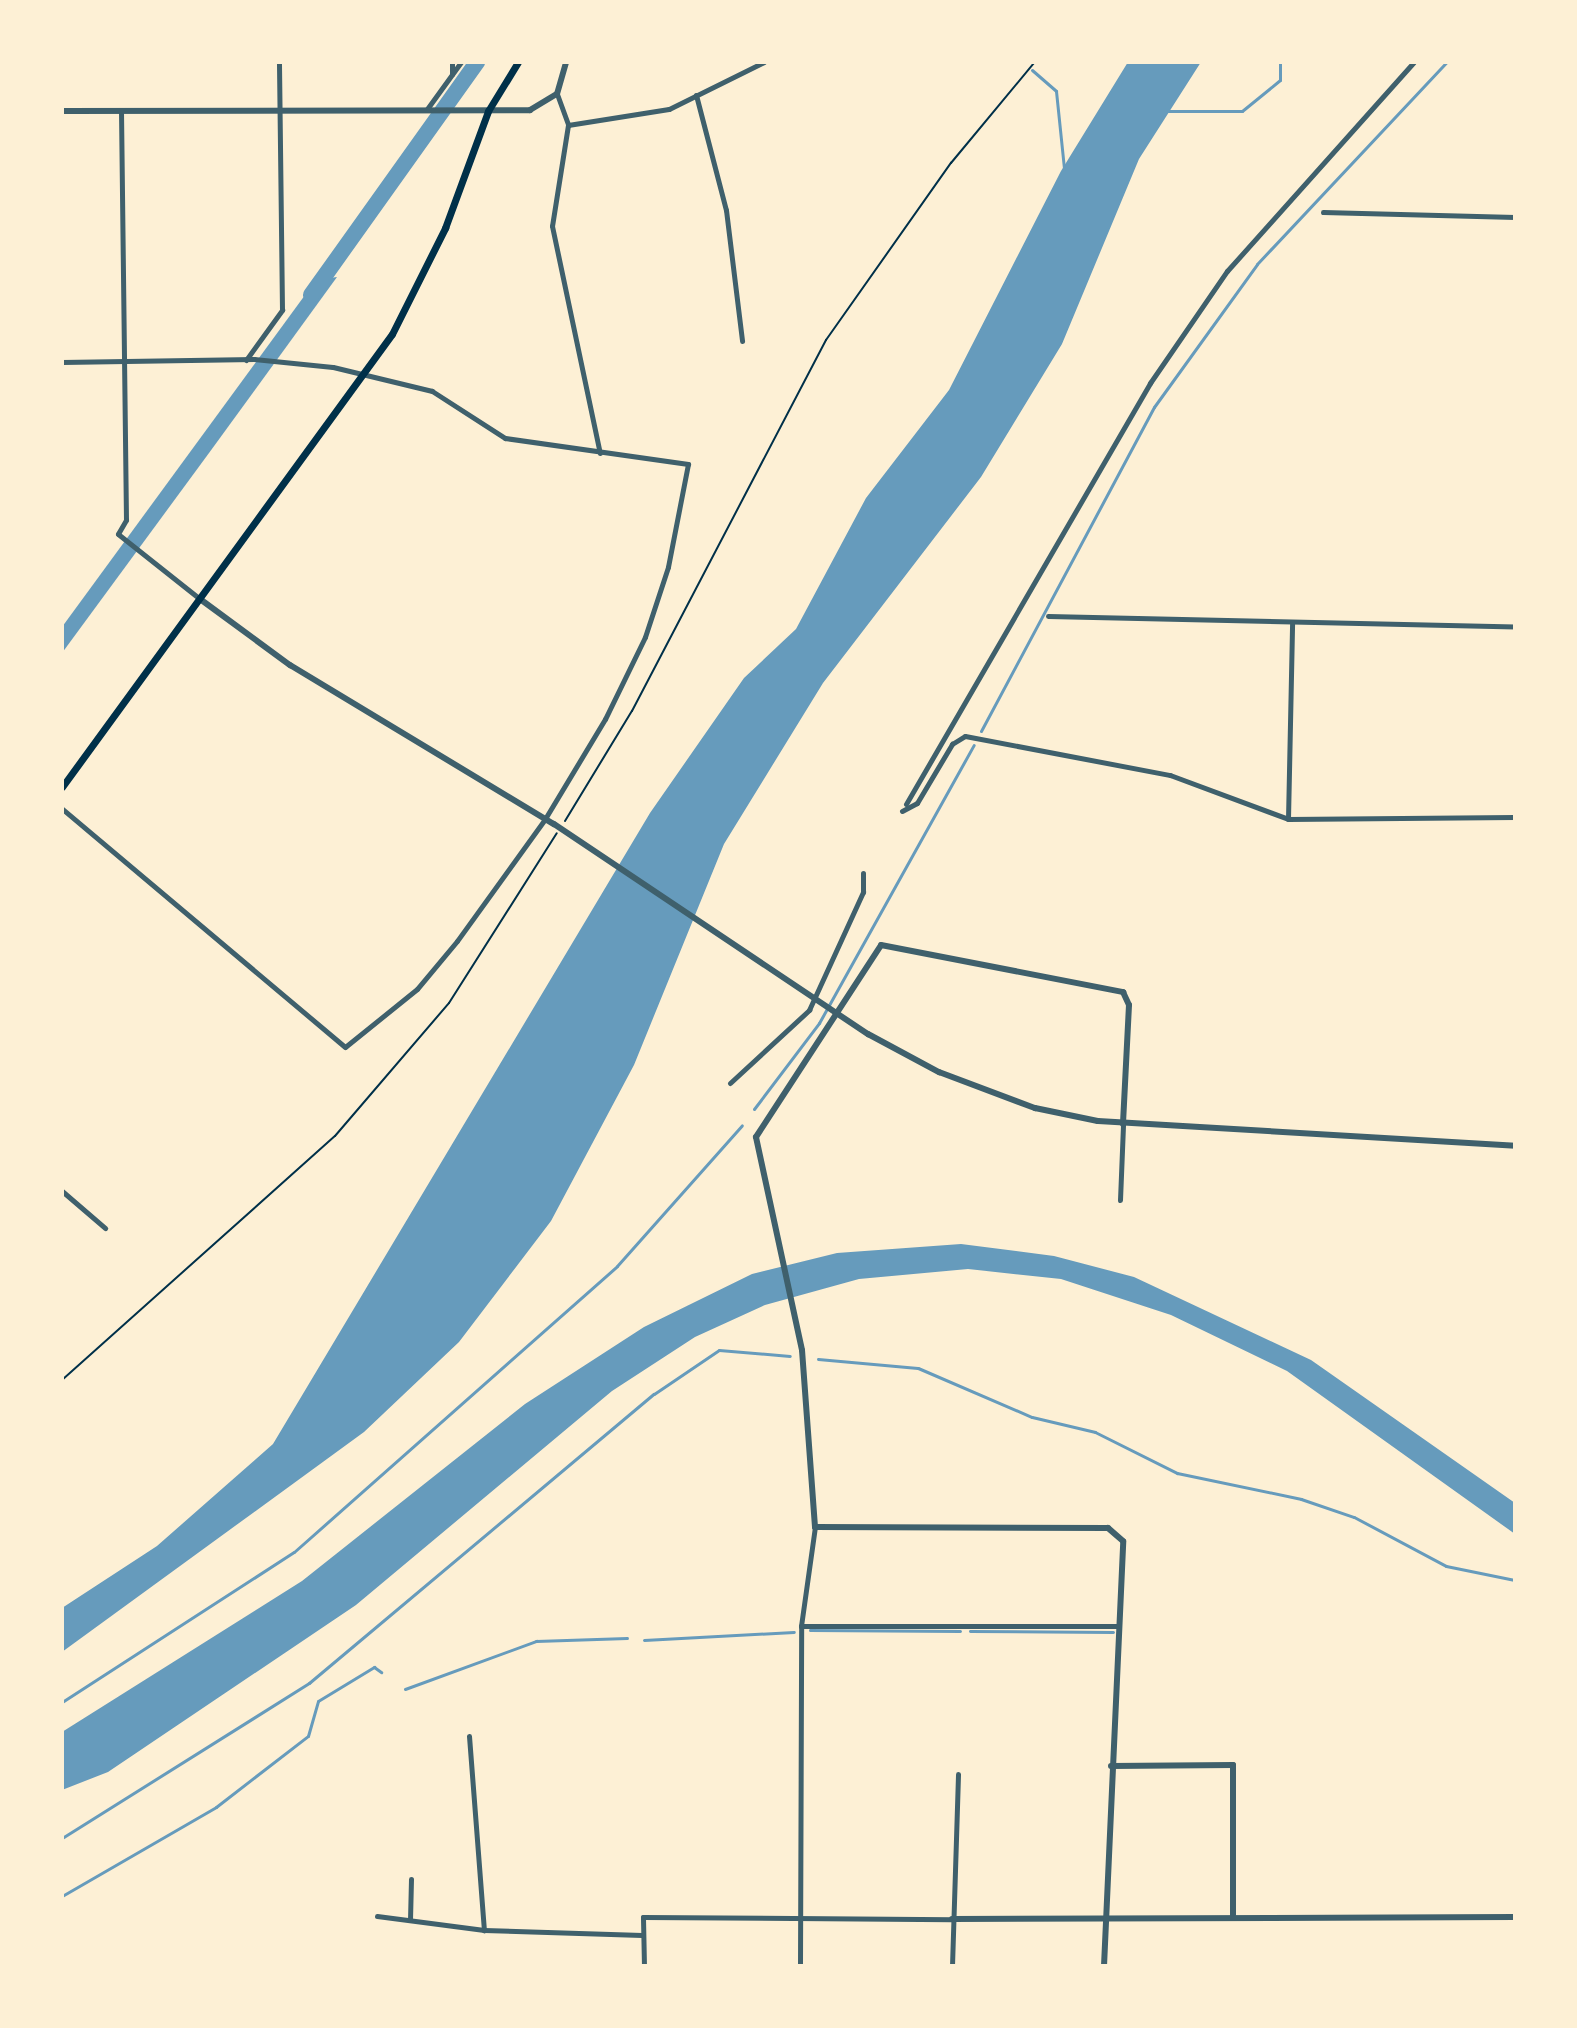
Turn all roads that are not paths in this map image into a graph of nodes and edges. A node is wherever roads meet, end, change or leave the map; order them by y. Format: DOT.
graph roads {
  1 [pos="279,62"];
  2 [pos="452,62"];
  3 [pos="461,62"];
  4 [pos="518,62"];
  5 [pos="566,62"];
  6 [pos="764,62"];
  7 [pos="1414,62"];
  8 [pos="452,75"];
  9 [pos="557,94"];
  10 [pos="696,95"];
  11 [pos="280,109"];
  12 [pos="430,109"];
  13 [pos="62,111"];
  14 [pos="121,111"];
  15 [pos="488,111"];
  16 [pos="568,125"];
  17 [pos="1323,212"];
  18 [pos="1515,217"];
  19 [pos="742,341"];
  20 [pos="123,360"];
  21 [pos="246,361"];
  22 [pos="62,362"];
  23 [pos="360,377"];
  24 [pos="600,453"];
  25 [pos="200,599"];
  26 [pos="1048,616"];
  27 [pos="1292,622"];
  28 [pos="1515,627"];
  29 [pos="62,787"];
  30 [pos="906,804"];
  31 [pos="62,809"];
  32 [pos="902,811"];
  33 [pos="1515,817"];
  34 [pos="545,819"];
  35 [pos="1288,819"];
  36 [pos="863,873"];
  37 [pos="730,1083"];
  38 [pos="1123,1124"];
  39 [pos="1515,1146"];
  40 [pos="62,1191"];
  41 [pos="1120,1200"];
  42 [pos="105,1228"];
  43 [pos="815,1527"];
  44 [pos="801,1626"];
  45 [pos="1118,1626"];
  46 [pos="469,1736"];
  47 [pos="1111,1766"];
  48 [pos="958,1774"];
  49 [pos="411,1879"];
  50 [pos="1233,1915"];
  51 [pos="377,1916"];
  52 [pos="1515,1917"];
  53 [pos="1105,1918"];
  54 [pos="952,1919"];
  55 [pos="410,1920"];
  56 [pos="802,1922"];
  57 [pos="484,1930"];
  58 [pos="642,1935"];
  59 [pos="644,1966"];
  60 [pos="800,1966"];
  61 [pos="952,1966"];
  62 [pos="1104,1966"];
  1 -- 11 [label="street"];
  2 -- 8 [label="street"];
  3 -- 8 [label="street"];
  4 -- 15 [label="main road"];
  5 -- 9 [label="street"];
  6 -- 10 [label="street"];
  7 -- 30 [label="street"];
  8 -- 12 [label="street"];
  9 -- 15 [label="street"];
  9 -- 16 [label="street"];
  10 -- 16 [label="street"];
  10 -- 19 [label="street"];
  11 -- 12 [label="street"];
  11 -- 14 [label="street"];
  11 -- 21 [label="street"];
  12 -- 15 [label="street"];
  13 -- 14 [label="street"];
  14 -- 20 [label="street"];
  15 -- 23 [label="main road"];
  16 -- 24 [label="street"];
  17 -- 18 [label="street"];
  20 -- 21 [label="street"];
  20 -- 22 [label="street"];
  20 -- 25 [label="street"];
  21 -- 23 [label="street"];
  23 -- 24 [label="street"];
  23 -- 25 [label="main road"];
  24 -- 34 [label="street"];
  25 -- 29 [label="main road"];
  25 -- 34 [label="street"];
  26 -- 27 [label="street"];
  27 -- 28 [label="street"];
  27 -- 35 [label="street"];
  31 -- 34 [label="street"];
  32 -- 35 [label="street"];
  33 -- 35 [label="street"];
  34 -- 38 [label="street"];
  36 -- 37 [label="street"];
  38 -- 39 [label="street"];
  38 -- 41 [label="street"];
  38 -- 43 [label="street"];
  40 -- 42 [label="street"];
  43 -- 44 [label="street"];
  43 -- 45 [label="street"];
  44 -- 45 [label="street"];
  44 -- 56 [label="street"];
  45 -- 47 [label="street"];
  46 -- 57 [label="street"];
  47 -- 50 [label="street"];
  47 -- 53 [label="street"];
  48 -- 54 [label="street"];
  49 -- 55 [label="street"];
  50 -- 52 [label="street"];
  50 -- 53 [label="street"];
  51 -- 55 [label="street"];
  53 -- 54 [label="street"];
  53 -- 62 [label="street"];
  54 -- 56 [label="street"];
  54 -- 61 [label="street"];
  55 -- 57 [label="street"];
  56 -- 58 [label="street"];
  56 -- 60 [label="street"];
  57 -- 58 [label="street"];
  58 -- 59 [label="street"];
}
